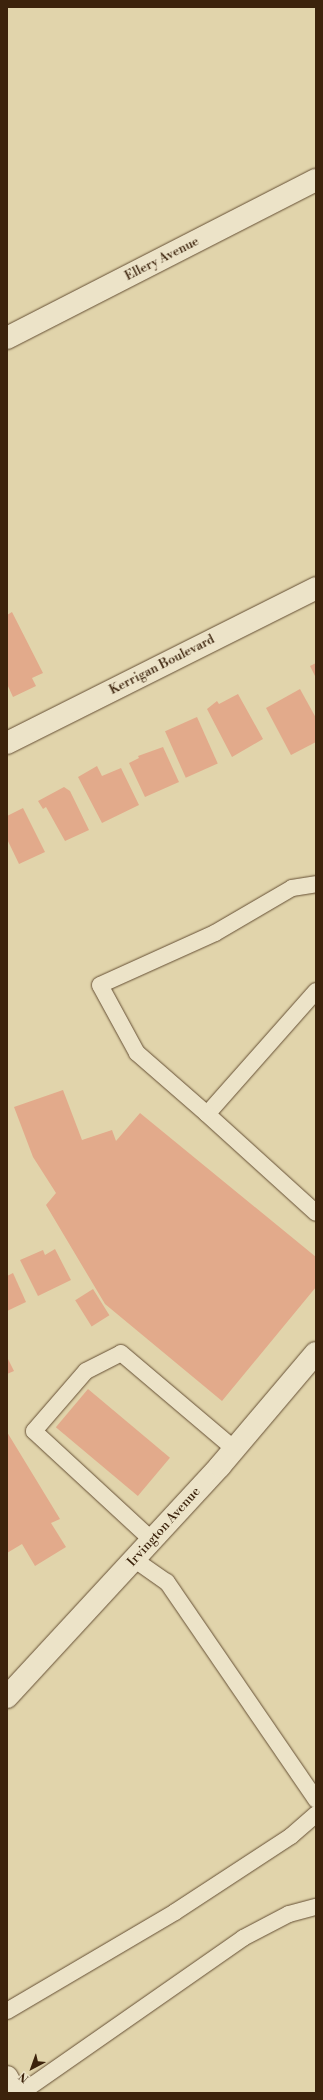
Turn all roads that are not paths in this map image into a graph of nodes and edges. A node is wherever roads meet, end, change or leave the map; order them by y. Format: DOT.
graph roads {
  1 [pos="316,180"];
  2 [pos="7,338"];
  3 [pos="316,588"];
  4 [pos="7,743"];
  5 [pos="316,884"];
  6 [pos="316,991"];
  7 [pos="208,1114"];
  8 [pos="316,1213"];
  9 [pos="316,1353"];
  10 [pos="234,1449"];
  11 [pos="153,1541"];
  12 [pos="136,1560"];
  13 [pos="7,1697"];
  14 [pos="316,1800"];
  15 [pos="316,1814"];
  16 [pos="316,1907"];
  17 [pos="7,2011"];
  18 [pos="7,2077"];
  19 [pos="16,2093"];
  20 [pos="21,2093"];
  1 -- 2 [label="street, Ellery Avenue"];
  3 -- 4 [label="street, Kerrigan Boulevard"];
  5 -- 7 [label="lane"];
  6 -- 7 [label="lane"];
  7 -- 8 [label="lane"];
  9 -- 10 [label="street, Irvington Avenue"];
  10 -- 11 [label="street, Irvington Avenue"];
  10 -- 11 [label="lane"];
  11 -- 12 [label="street, Irvington Avenue"];
  12 -- 13 [label="street, Irvington Avenue"];
  12 -- 14 [label="lane"];
  15 -- 17 [label="lane"];
  16 -- 20 [label="lane"];
  18 -- 19 [label="street"];
}
